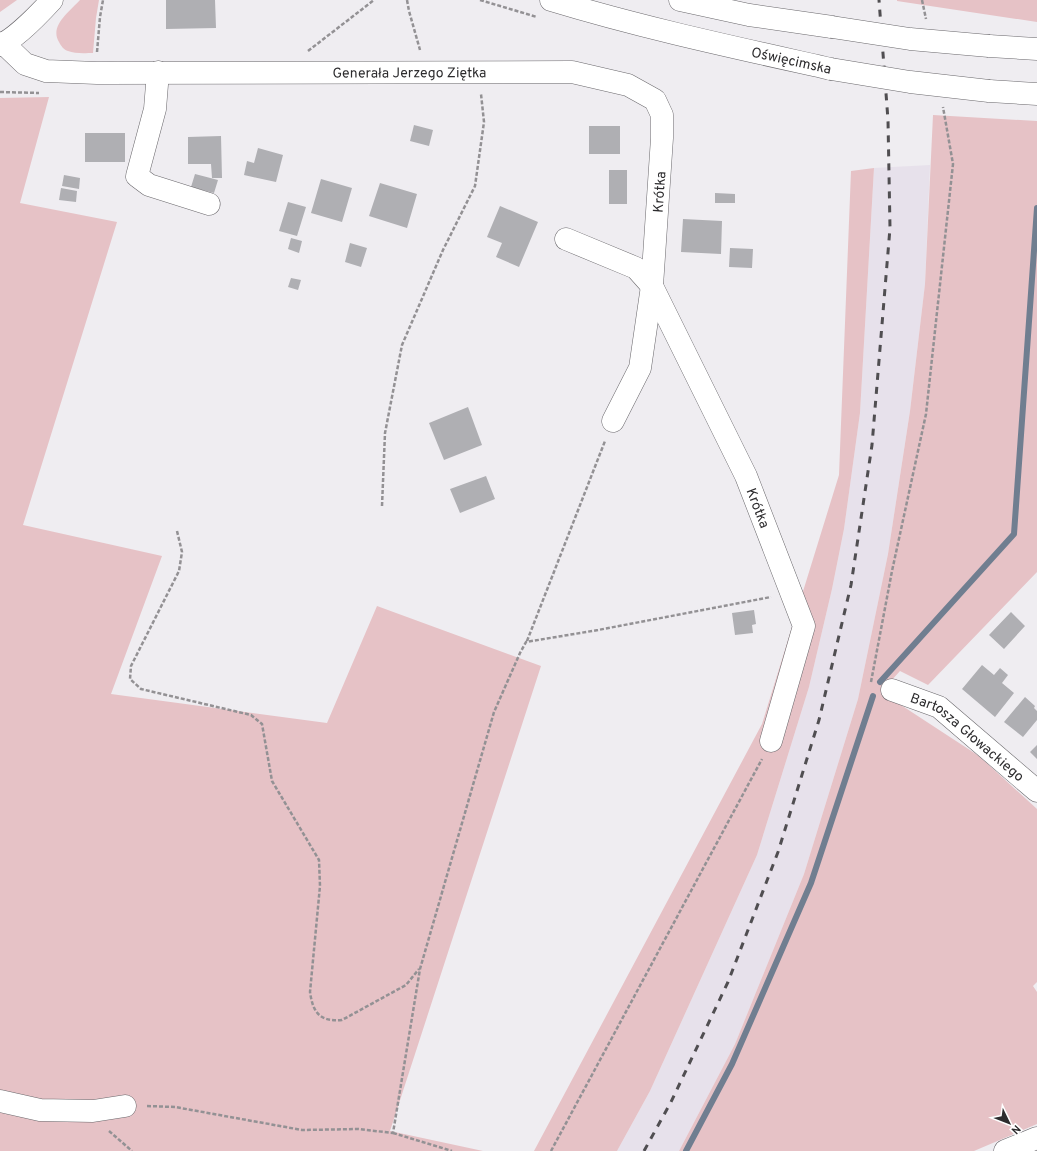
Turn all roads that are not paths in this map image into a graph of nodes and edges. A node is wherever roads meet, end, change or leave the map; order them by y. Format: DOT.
graph roads {
  1 [pos="52,0"];
  2 [pos="551,0"];
  3 [pos="680,0"];
  4 [pos="2,44"];
  5 [pos="1037,49"];
  6 [pos="158,72"];
  7 [pos="1037,94"];
  8 [pos="655,100"];
  9 [pos="209,204"];
  10 [pos="566,239"];
  11 [pos="652,286"];
  12 [pos="613,421"];
  13 [pos="892,690"];
  14 [pos="771,741"];
  15 [pos="1037,790"];
  16 [pos="0,1101"];
  17 [pos="125,1106"];
  18 [pos="1037,1138"];
  19 [pos="1005,1151"];
  1 -- 4 [label="street, Generała Jerzego Ziętka"];
  2 -- 7 [label="street, Oświęcimska, bridge"];
  3 -- 5 [label="street, bridge"];
  4 -- 6 [label="street, Generała Jerzego Ziętka"];
  6 -- 8 [label="street, Generała Jerzego Ziętka"];
  6 -- 9 [label="street"];
  8 -- 11 [label="street, Krótka"];
  10 -- 11 [label="street, Krótka"];
  11 -- 12 [label="street, Krótka"];
  11 -- 14 [label="street, Krótka"];
  13 -- 15 [label="street, Bartosza Głowackiego"];
  16 -- 17 [label="street"];
  18 -- 19 [label="street"];
}
